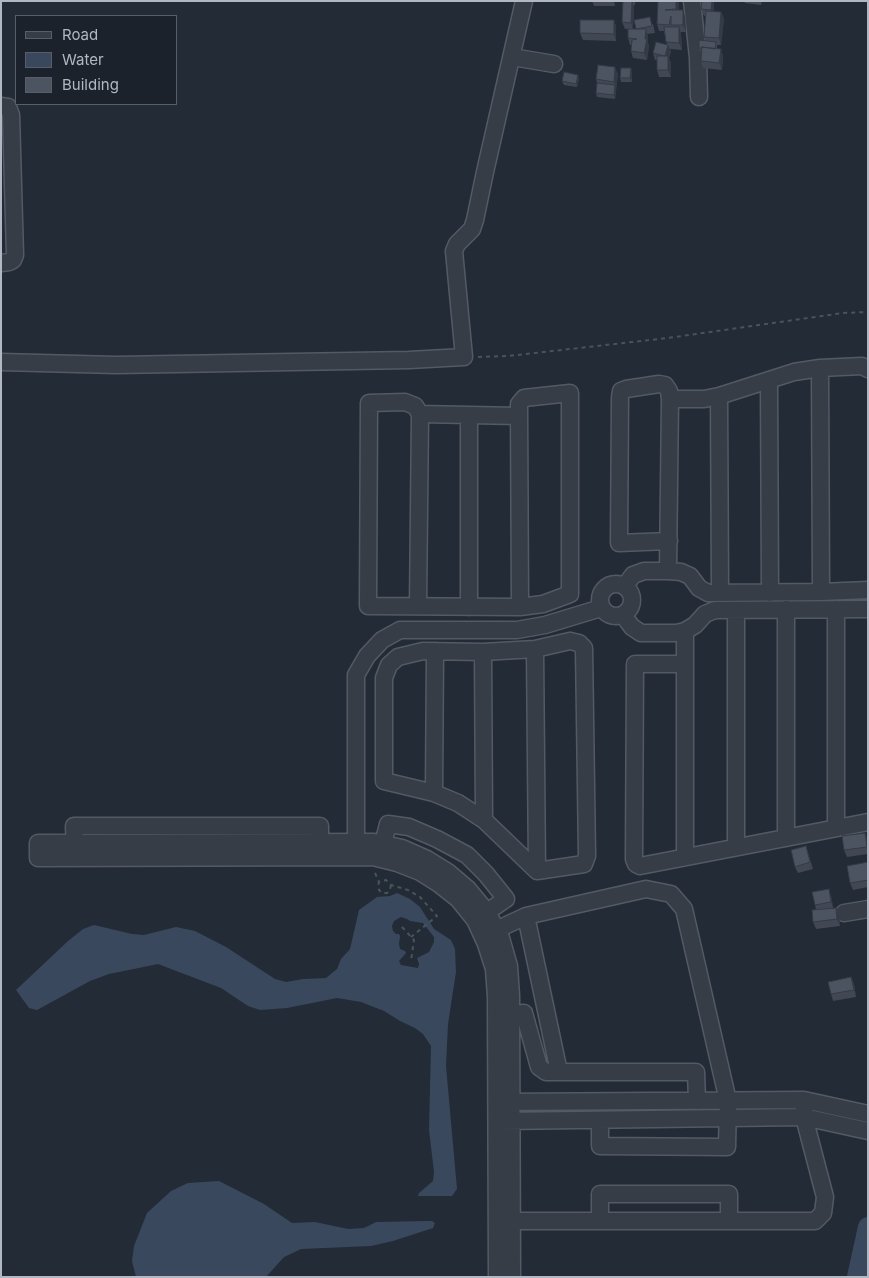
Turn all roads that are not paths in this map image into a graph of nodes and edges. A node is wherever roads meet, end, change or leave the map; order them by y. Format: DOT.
graph roads {
  1 [pos="524,1"];
  2 [pos="692,1"];
  3 [pos="512,57"];
  4 [pos="554,64"];
  5 [pos="699,97"];
  6 [pos="1,106"];
  7 [pos="1,263"];
  8 [pos="1,362"];
  9 [pos="820,368"];
  10 [pos="868,369"];
  11 [pos="769,380"];
  12 [pos="719,396"];
  13 [pos="670,399"];
  14 [pos="420,414"];
  15 [pos="469,415"];
  16 [pos="518,416"];
  17 [pos="669,541"];
  18 [pos="668,571"];
  19 [pos="625,586"];
  20 [pos="868,590"];
  21 [pos="821,592"];
  22 [pos="720,593"];
  23 [pos="770,593"];
  24 [pos="418,606"];
  25 [pos="469,607"];
  26 [pos="495,607"];
  27 [pos="520,607"];
  28 [pos="601,608"];
  29 [pos="786,609"];
  30 [pos="836,609"];
  31 [pos="868,609"];
  32 [pos="736,610"];
  33 [pos="623,615"];
  34 [pos="458,629"];
  35 [pos="494,630"];
  36 [pos="685,631"];
  37 [pos="535,649"];
  38 [pos="435,651"];
  39 [pos="458,651"];
  40 [pos="483,652"];
  41 [pos="685,664"];
  42 [pos="434,793"];
  43 [pos="484,820"];
  44 [pos="868,822"];
  45 [pos="836,828"];
  46 [pos="786,838"];
  47 [pos="383,844"];
  48 [pos="736,847"];
  49 [pos="38,850"];
  50 [pos="356,850"];
  51 [pos="685,857"];
  52 [pos="537,872"];
  53 [pos="868,910"];
  54 [pos="487,912"];
  55 [pos="844,913"];
  56 [pos="526,916"];
  57 [pos="496,930"];
  58 [pos="511,1014"];
  59 [pos="559,1072"];
  60 [pos="804,1100"];
  61 [pos="697,1101"];
  62 [pos="728,1101"];
  63 [pos="504,1102"];
  64 [pos="868,1114"];
  65 [pos="804,1117"];
  66 [pos="728,1118"];
  67 [pos="600,1120"];
  68 [pos="504,1121"];
  69 [pos="868,1131"];
  70 [pos="512,1221"];
  71 [pos="600,1221"];
  72 [pos="729,1221"];
  73 [pos="497,1277"];
  74 [pos="512,1277"];
  1 -- 3 [label="street"];
  2 -- 5 [label="street"];
  3 -- 4 [label="street"];
  3 -- 8 [label="street"];
  6 -- 7 [label="street"];
  9 -- 10 [label="street"];
  9 -- 11 [label="street"];
  9 -- 21 [label="street"];
  11 -- 12 [label="street"];
  11 -- 23 [label="street"];
  12 -- 13 [label="street"];
  12 -- 22 [label="street"];
  13 -- 17 [label="street"];
  13 -- 17 [label="street"];
  14 -- 15 [label="street"];
  14 -- 24 [label="street"];
  14 -- 24 [label="street"];
  15 -- 16 [label="street"];
  15 -- 25 [label="street"];
  16 -- 27 [label="street"];
  16 -- 27 [label="street"];
  17 -- 18 [label="street"];
  18 -- 19 [label="street"];
  18 -- 22 [label="street"];
  19 -- 28 [label="street"];
  19 -- 33 [label="street"];
  20 -- 21 [label="street"];
  21 -- 23 [label="street"];
  22 -- 23 [label="street"];
  24 -- 25 [label="street"];
  25 -- 26 [label="street"];
  26 -- 27 [label="street"];
  26 -- 35 [label="street"];
  28 -- 33 [label="street"];
  28 -- 35 [label="street"];
  29 -- 30 [label="street"];
  29 -- 32 [label="street"];
  29 -- 46 [label="street"];
  30 -- 31 [label="street"];
  30 -- 45 [label="street"];
  32 -- 36 [label="street"];
  32 -- 48 [label="street"];
  33 -- 36 [label="street"];
  34 -- 35 [label="street"];
  34 -- 39 [label="street"];
  34 -- 50 [label="street"];
  36 -- 41 [label="street"];
  37 -- 40 [label="street"];
  37 -- 52 [label="street"];
  37 -- 52 [label="street"];
  38 -- 39 [label="street"];
  38 -- 42 [label="street"];
  38 -- 42 [label="street"];
  39 -- 40 [label="street"];
  40 -- 43 [label="street"];
  41 -- 51 [label="street"];
  41 -- 51 [label="street"];
  42 -- 43 [label="street"];
  43 -- 52 [label="street"];
  44 -- 45 [label="street"];
  45 -- 46 [label="street"];
  46 -- 48 [label="street"];
  47 -- 50 [label="street"];
  47 -- 54 [label="street"];
  47 -- 54 [label="street"];
  48 -- 51 [label="street"];
  49 -- 50 [label="street"];
  50 -- 63 [label="street"];
  53 -- 55 [label="street"];
  54 -- 57 [label="street"];
  56 -- 57 [label="street"];
  56 -- 59 [label="street"];
  56 -- 62 [label="street"];
  57 -- 58 [label="street"];
  58 -- 59 [label="street"];
  58 -- 63 [label="street"];
  59 -- 61 [label="street"];
  60 -- 62 [label="street"];
  60 -- 64 [label="street"];
  60 -- 65 [label="street"];
  61 -- 62 [label="street"];
  61 -- 63 [label="street"];
  62 -- 66 [label="street"];
  63 -- 68 [label="street"];
  65 -- 66 [label="street"];
  65 -- 69 [label="street"];
  65 -- 72 [label="street"];
  66 -- 67 [label="street"];
  66 -- 67 [label="street"];
  67 -- 68 [label="street"];
  68 -- 70 [label="street"];
  68 -- 73 [label="street"];
  70 -- 71 [label="street"];
  70 -- 74 [label="street"];
  71 -- 72 [label="street"];
  71 -- 72 [label="street"];
}
